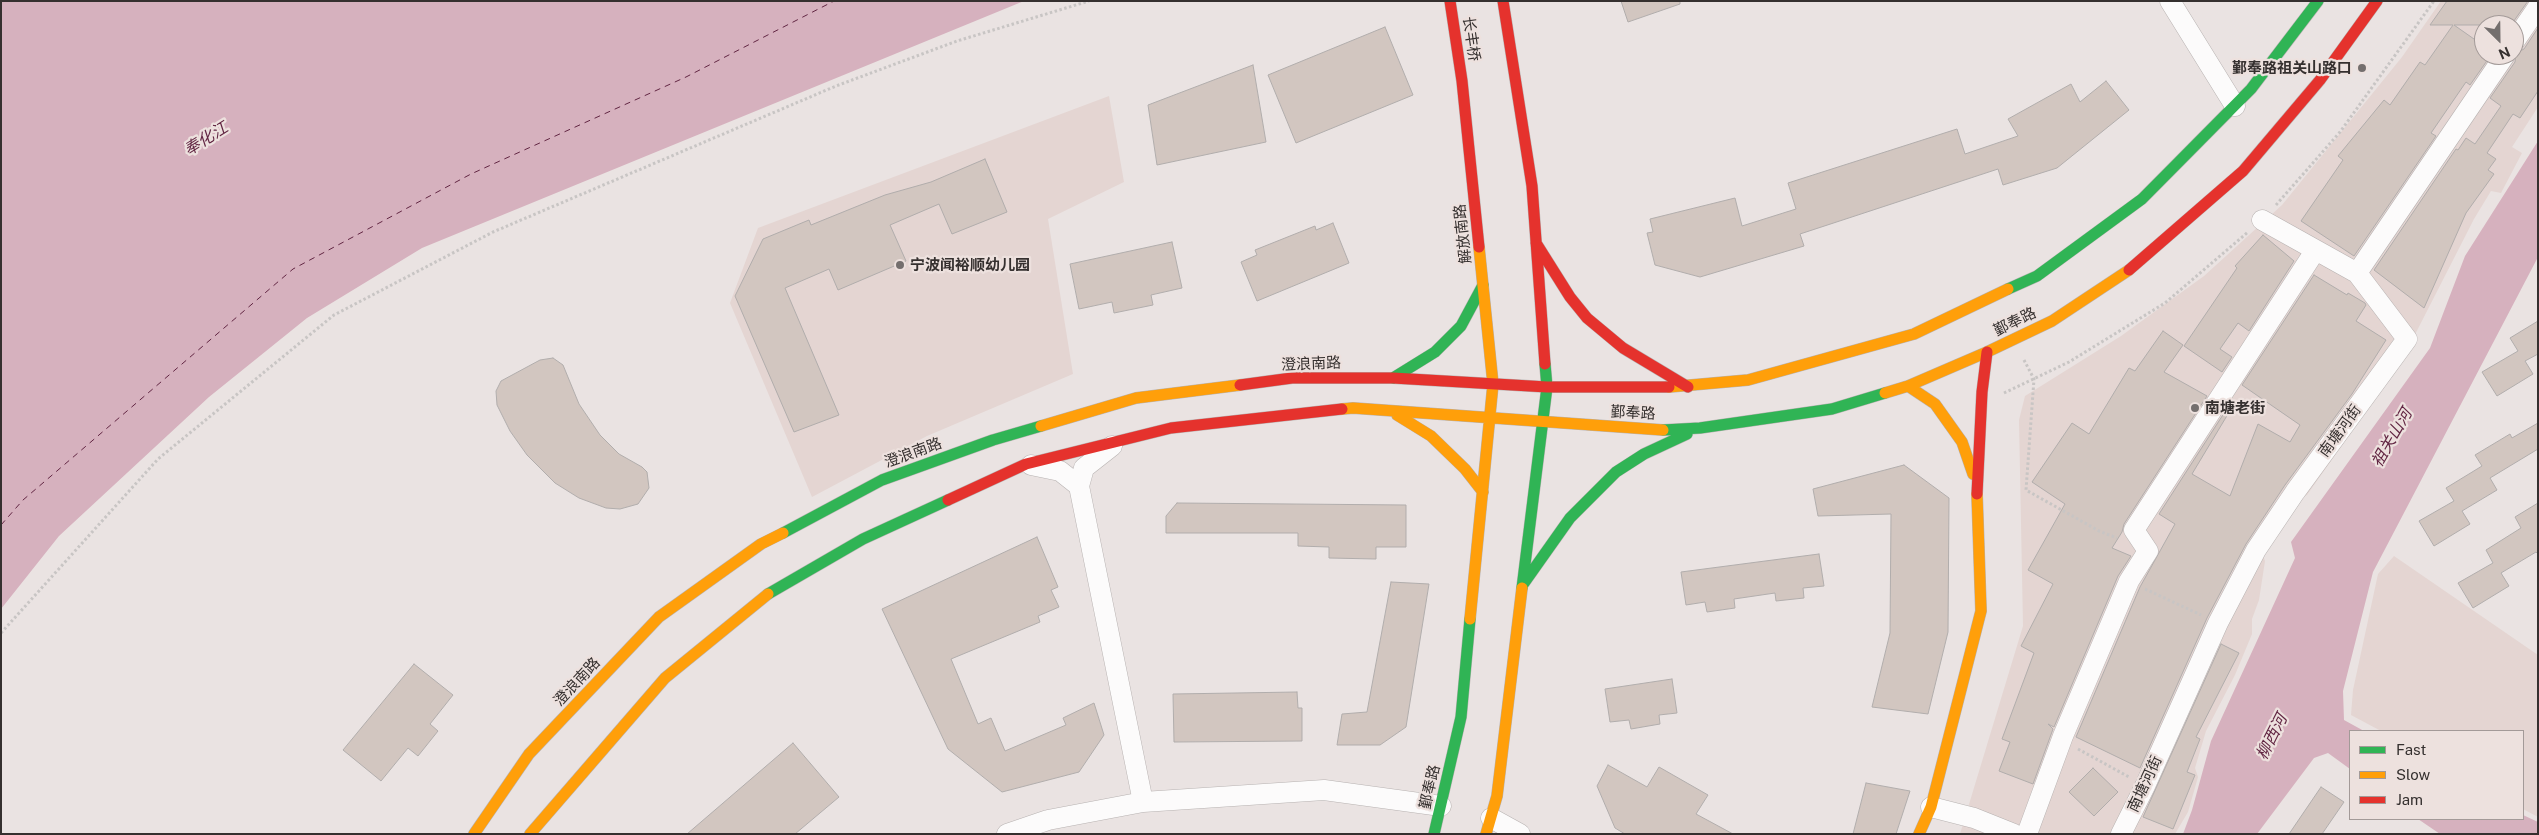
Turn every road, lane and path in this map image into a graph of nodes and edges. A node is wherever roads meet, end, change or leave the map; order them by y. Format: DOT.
graph roads {
  1 [pos="1089,1"];
  2 [pos="1450,1"];
  3 [pos="1503,1"];
  4 [pos="2170,1"];
  5 [pos="2318,1"];
  6 [pos="2377,1"];
  7 [pos="2434,1"];
  8 [pos="2538,7"];
  9 [pos="2524,27"];
  10 [pos="2498,65"];
  11 [pos="1462,81"];
  12 [pos="2235,106"];
  13 [pos="2262,220"];
  14 [pos="1536,243"];
  15 [pos="2315,251"];
  16 [pos="2357,273"];
  17 [pos="1483,285"];
  18 [pos="1987,352"];
  19 [pos="1393,378"];
  20 [pos="2034,378"];
  21 [pos="1493,384"];
  22 [pos="1908,386"];
  23 [pos="1547,387"];
  24 [pos="1688,387"];
  25 [pos="1981,404"];
  26 [pos="1392,411"];
  27 [pos="1490,420"];
  28 [pos="1543,422"];
  29 [pos="1700,428"];
  30 [pos="1118,441"];
  31 [pos="1026,464"];
  32 [pos="1976,482"];
  33 [pos="1079,486"];
  34 [pos="1483,492"];
  35 [pos="2148,551"];
  36 [pos="2129,581"];
  37 [pos="1524,583"];
  38 [pos="2218,623"];
  39 [pos="1,632"];
  40 [pos="2061,740"];
  41 [pos="2145,786"];
  42 [pos="1143,802"];
  43 [pos="1441,806"];
  44 [pos="1931,807"];
  45 [pos="1488,826"];
  46 [pos="474,834"];
  47 [pos="530,834"];
  48 [pos="1007,834"];
  49 [pos="1434,834"];
  50 [pos="1520,834"];
  51 [pos="1920,834"];
  52 [pos="2014,834"];
  53 [pos="2027,834"];
  54 [pos="2120,834"];
  1 -- 39 [label="path"];
  2 -- 11 [label="main road, 长丰桥"];
  3 -- 14 [label="main road"];
  4 -- 12 [label="street"];
  5 -- 12 [label="main road, 鄞奉路"];
  6 -- 18 [label="main road, 鄞奉路"];
  7 -- 13 [label="path"];
  8 -- 9 [label="street"];
  10 -- 16 [label="street"];
  11 -- 17 [label="main road, 解放南路"];
  12 -- 24 [label="main road, 鄞奉路"];
  13 -- 15 [label="street"];
  13 -- 20 [label="path"];
  14 -- 23 [label="main road"];
  14 -- 24 [label="main road"];
  15 -- 16 [label="street"];
  15 -- 35 [label="street"];
  16 -- 38 [label="street, 南塘河街"];
  17 -- 19 [label="main road"];
  17 -- 21 [label="main road, 解放南路"];
  18 -- 22 [label="main road, 鄞奉路"];
  18 -- 25 [label="main road"];
  19 -- 21 [label="main road, 澄浪南路"];
  19 -- 46 [label="main road, 澄浪南路"];
  20 -- 25 [label="path"];
  20 -- 35 [label="path"];
  21 -- 23 [label="main road, 鄞奉路"];
  21 -- 27 [label="main road, 鄞奉路"];
  22 -- 29 [label="main road, 鄞奉路"];
  22 -- 32 [label="main road"];
  23 -- 24 [label="main road, 鄞奉路"];
  23 -- 28 [label="main road"];
  25 -- 32 [label="main road"];
  26 -- 27 [label="main road"];
  26 -- 30 [label="main road"];
  26 -- 34 [label="main road"];
  27 -- 28 [label="main road, 鄞奉路"];
  27 -- 34 [label="main road, 鄞奉路"];
  28 -- 29 [label="main road, 鄞奉路"];
  28 -- 37 [label="main road"];
  29 -- 37 [label="main road"];
  30 -- 31 [label="main road"];
  30 -- 33 [label="street"];
  31 -- 33 [label="street"];
  31 -- 47 [label="main road"];
  32 -- 44 [label="main road"];
  33 -- 42 [label="street"];
  34 -- 43 [label="main road, 鄞奉路"];
  35 -- 36 [label="street"];
  36 -- 38 [label="path"];
  36 -- 40 [label="street"];
  37 -- 45 [label="main road"];
  38 -- 41 [label="street, 南塘河街"];
  40 -- 41 [label="path"];
  40 -- 53 [label="street"];
  41 -- 54 [label="street, 南塘河街"];
  42 -- 43 [label="street"];
  42 -- 48 [label="street"];
  43 -- 49 [label="main road, 鄞奉路"];
  44 -- 51 [label="main road"];
  44 -- 52 [label="street"];
  45 -- 50 [label="street"];
}
